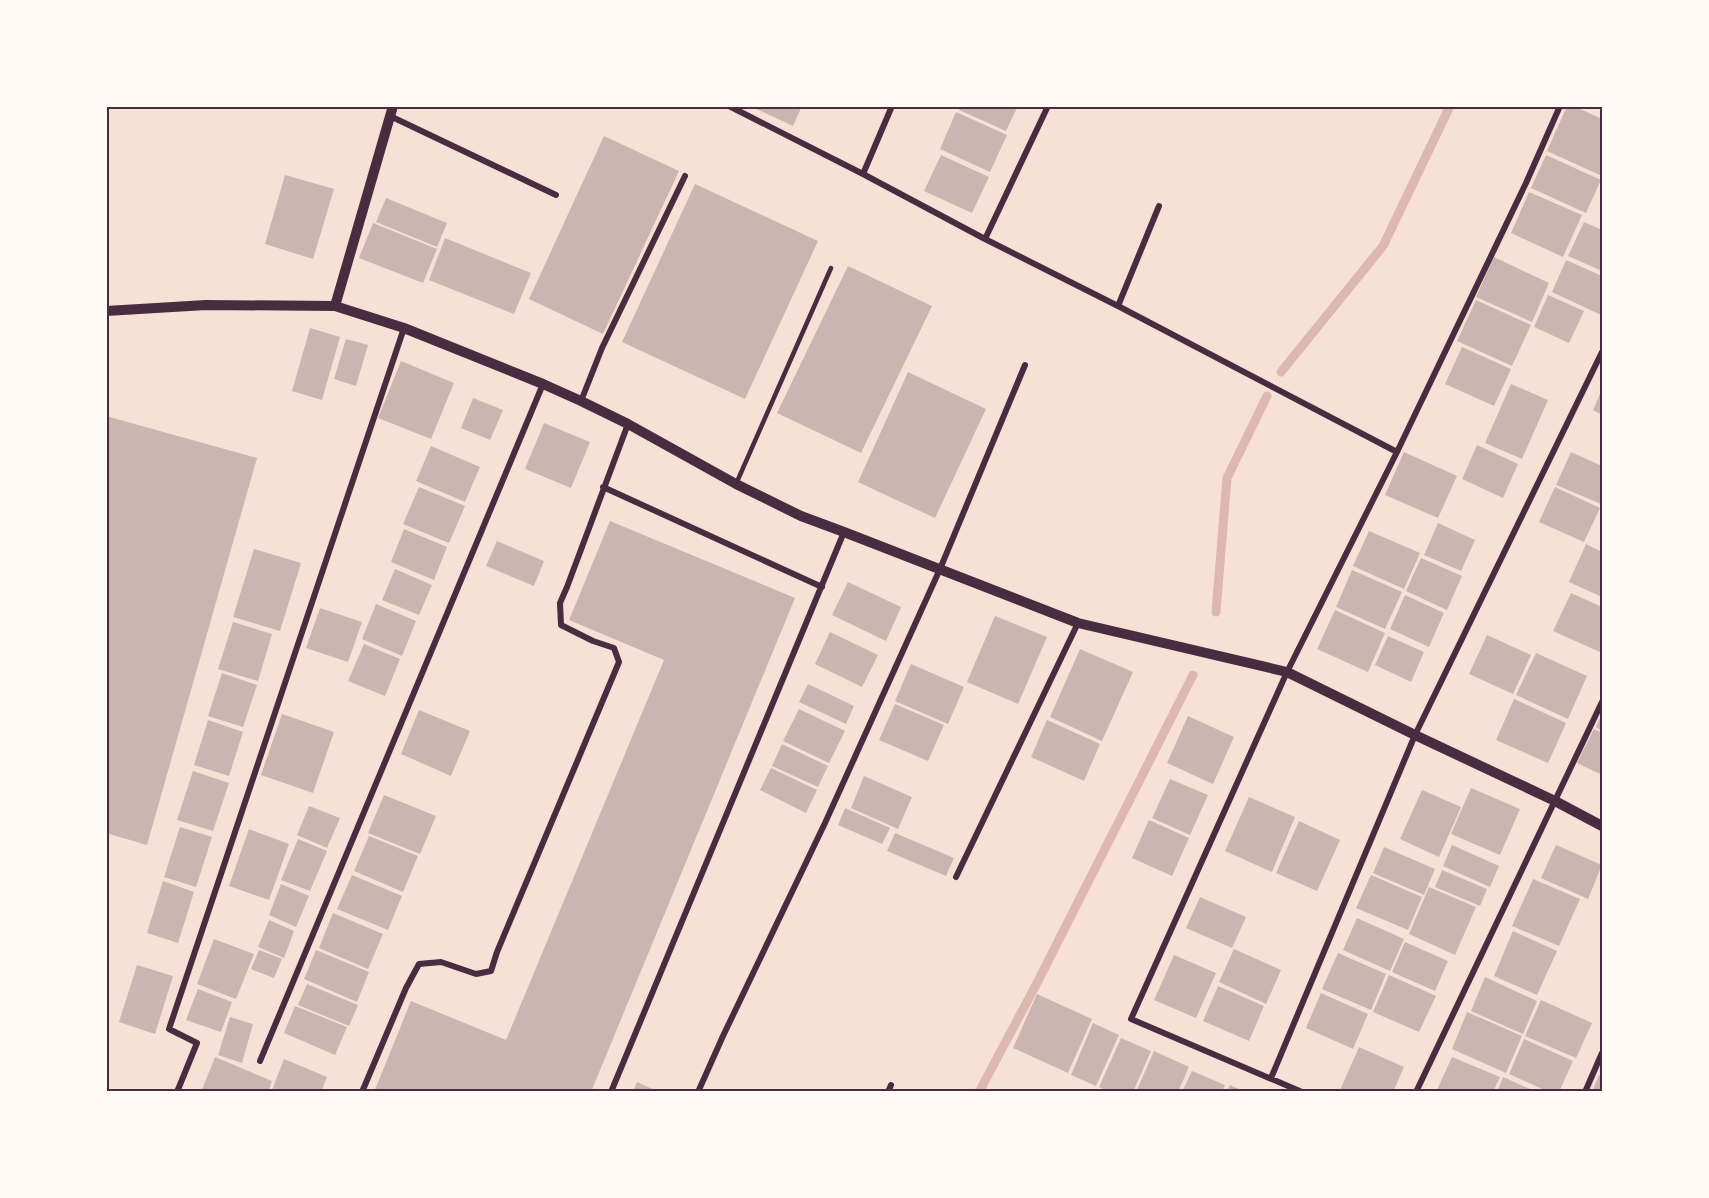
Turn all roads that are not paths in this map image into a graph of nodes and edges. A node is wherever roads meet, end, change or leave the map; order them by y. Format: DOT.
graph roads {
  1 [pos="729,106"];
  2 [pos="892,106"];
  3 [pos="1048,106"];
  4 [pos="1560,106"];
  5 [pos="392,111"];
  6 [pos="863,174"];
  7 [pos="685,176"];
  8 [pos="555,195"];
  9 [pos="1159,206"];
  10 [pos="984,239"];
  11 [pos="831,268"];
  12 [pos="335,306"];
  13 [pos="1118,306"];
  14 [pos="106,311"];
  15 [pos="404,328"];
  16 [pos="1602,352"];
  17 [pos="1025,365"];
  18 [pos="543,384"];
  19 [pos="581,401"];
  20 [pos="627,424"];
  21 [pos="1397,452"];
  22 [pos="736,483"];
  23 [pos="603,487"];
  24 [pos="844,532"];
  25 [pos="940,568"];
  26 [pos="822,587"];
  27 [pos="1078,623"];
  28 [pos="1287,672"];
  29 [pos="1602,702"];
  30 [pos="1415,735"];
  31 [pos="1555,801"];
  32 [pos="1602,826"];
  33 [pos="956,877"];
  34 [pos="1602,1053"];
  35 [pos="261,1061"];
  36 [pos="1271,1078"];
  37 [pos="177,1092"];
  38 [pos="362,1092"];
  39 [pos="611,1092"];
  40 [pos="698,1092"];
  41 [pos="1302,1092"];
  42 [pos="1416,1092"];
  43 [pos="1585,1092"];
  1 -- 6 [label="street"];
  2 -- 6 [label="street"];
  3 -- 10 [label="street"];
  4 -- 21 [label="street"];
  5 -- 8 [label="street"];
  5 -- 12 [label="street"];
  6 -- 10 [label="street"];
  7 -- 19 [label="street"];
  9 -- 13 [label="street"];
  10 -- 13 [label="street"];
  11 -- 22 [label="lane"];
  12 -- 14 [label="street"];
  12 -- 15 [label="street"];
  13 -- 21 [label="street"];
  15 -- 18 [label="street"];
  15 -- 37 [label="street"];
  16 -- 30 [label="street"];
  17 -- 25 [label="street"];
  18 -- 19 [label="street"];
  18 -- 35 [label="street"];
  19 -- 20 [label="street"];
  20 -- 22 [label="street"];
  20 -- 23 [label="street"];
  21 -- 28 [label="street"];
  22 -- 24 [label="street"];
  23 -- 26 [label="street"];
  23 -- 38 [label="street"];
  24 -- 25 [label="street"];
  24 -- 26 [label="street"];
  25 -- 27 [label="street"];
  25 -- 40 [label="street"];
  26 -- 39 [label="street"];
  27 -- 28 [label="street"];
  27 -- 33 [label="street"];
  28 -- 30 [label="street"];
  28 -- 36 [label="street"];
  29 -- 31 [label="street"];
  30 -- 31 [label="street"];
  30 -- 36 [label="street"];
  31 -- 32 [label="street"];
  31 -- 42 [label="street"];
  34 -- 43 [label="street"];
  36 -- 41 [label="street"];
}
